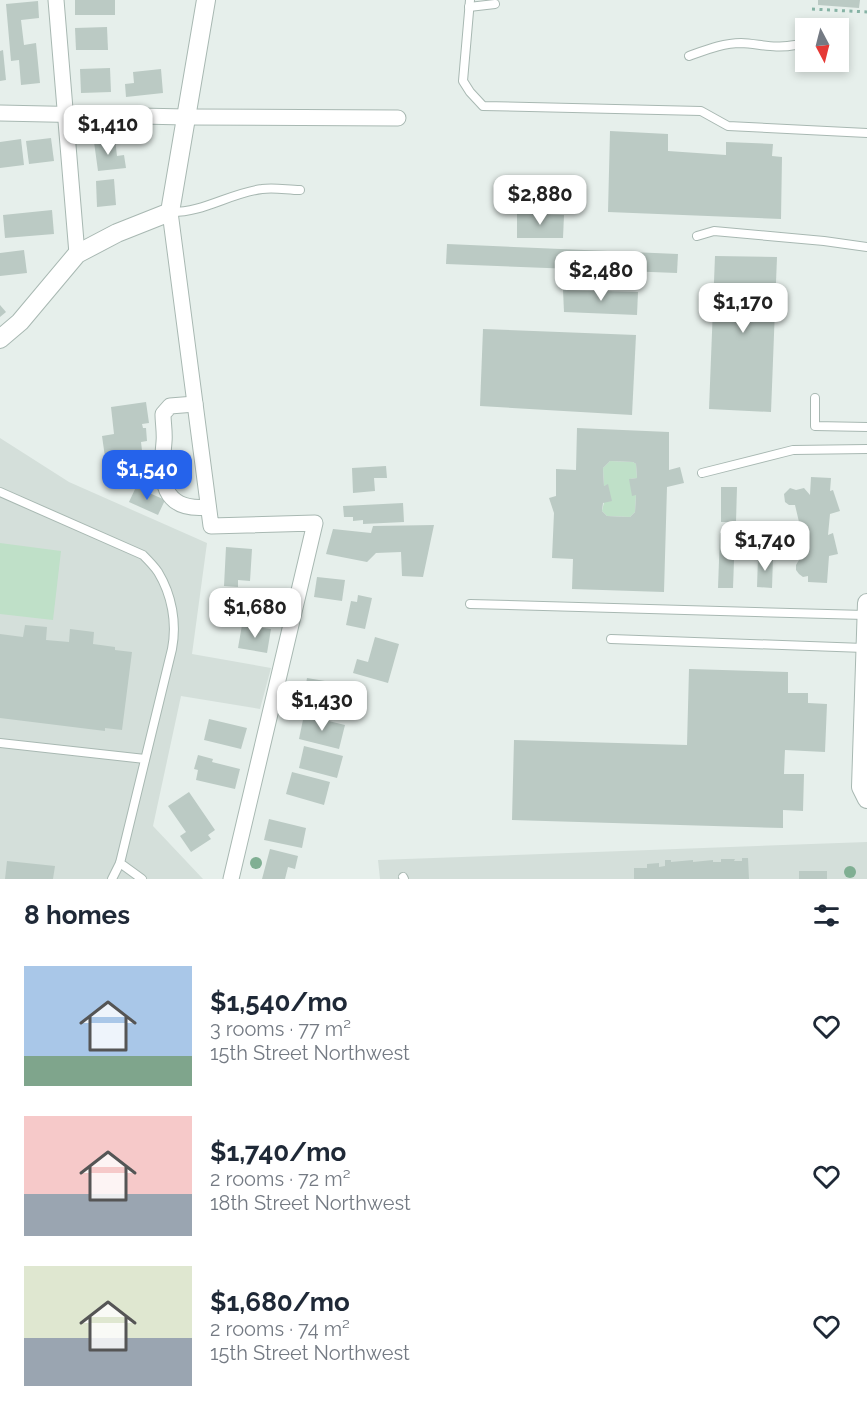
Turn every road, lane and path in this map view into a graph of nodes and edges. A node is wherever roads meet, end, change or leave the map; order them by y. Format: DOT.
graph roads {
  1 [pos="56,0"];
  2 [pos="206,0"];
  3 [pos="469,4"];
  4 [pos="495,4"];
  5 [pos="812,9"];
  6 [pos="867,12"];
  7 [pos="795,45"];
  8 [pos="689,56"];
  9 [pos="0,113"];
  10 [pos="64,114"];
  11 [pos="186,117"];
  12 [pos="398,118"];
  13 [pos="867,133"];
  14 [pos="300,190"];
  15 [pos="170,212"];
  16 [pos="698,236"];
  17 [pos="867,247"];
  18 [pos="77,254"];
  19 [pos="0,339"];
  20 [pos="815,398"];
  21 [pos="195,404"];
  22 [pos="867,427"];
  23 [pos="867,449"];
  24 [pos="702,473"];
  25 [pos="0,492"];
  26 [pos="208,507"];
  27 [pos="867,603"];
  28 [pos="470,604"];
  29 [pos="867,615"];
  30 [pos="611,639"];
  31 [pos="866,648"];
  32 [pos="0,742"];
  33 [pos="145,759"];
  34 [pos="867,799"];
  35 [pos="120,863"];
  36 [pos="112,879"];
  37 [pos="142,879"];
  38 [pos="231,879"];
  1 -- 10 [label="street"];
  2 -- 11 [label="street"];
  3 -- 4 [label="lane"];
  3 -- 13 [label="lane"];
  5 -- 6 [label="path"];
  7 -- 8 [label="lane"];
  9 -- 10 [label="street"];
  10 -- 11 [label="street"];
  10 -- 18 [label="street"];
  11 -- 12 [label="street"];
  11 -- 15 [label="street"];
  14 -- 15 [label="lane"];
  15 -- 18 [label="street"];
  15 -- 21 [label="street"];
  16 -- 17 [label="lane"];
  18 -- 19 [label="street"];
  20 -- 22 [label="lane"];
  21 -- 26 [label="street"];
  21 -- 26 [label="street"];
  23 -- 24 [label="lane"];
  25 -- 33 [label="lane"];
  26 -- 38 [label="street"];
  27 -- 29 [label="street"];
  28 -- 29 [label="lane"];
  29 -- 31 [label="street"];
  30 -- 31 [label="lane"];
  31 -- 34 [label="street"];
  32 -- 33 [label="lane"];
  33 -- 35 [label="lane"];
  35 -- 36 [label="lane"];
  35 -- 37 [label="lane"];
}
